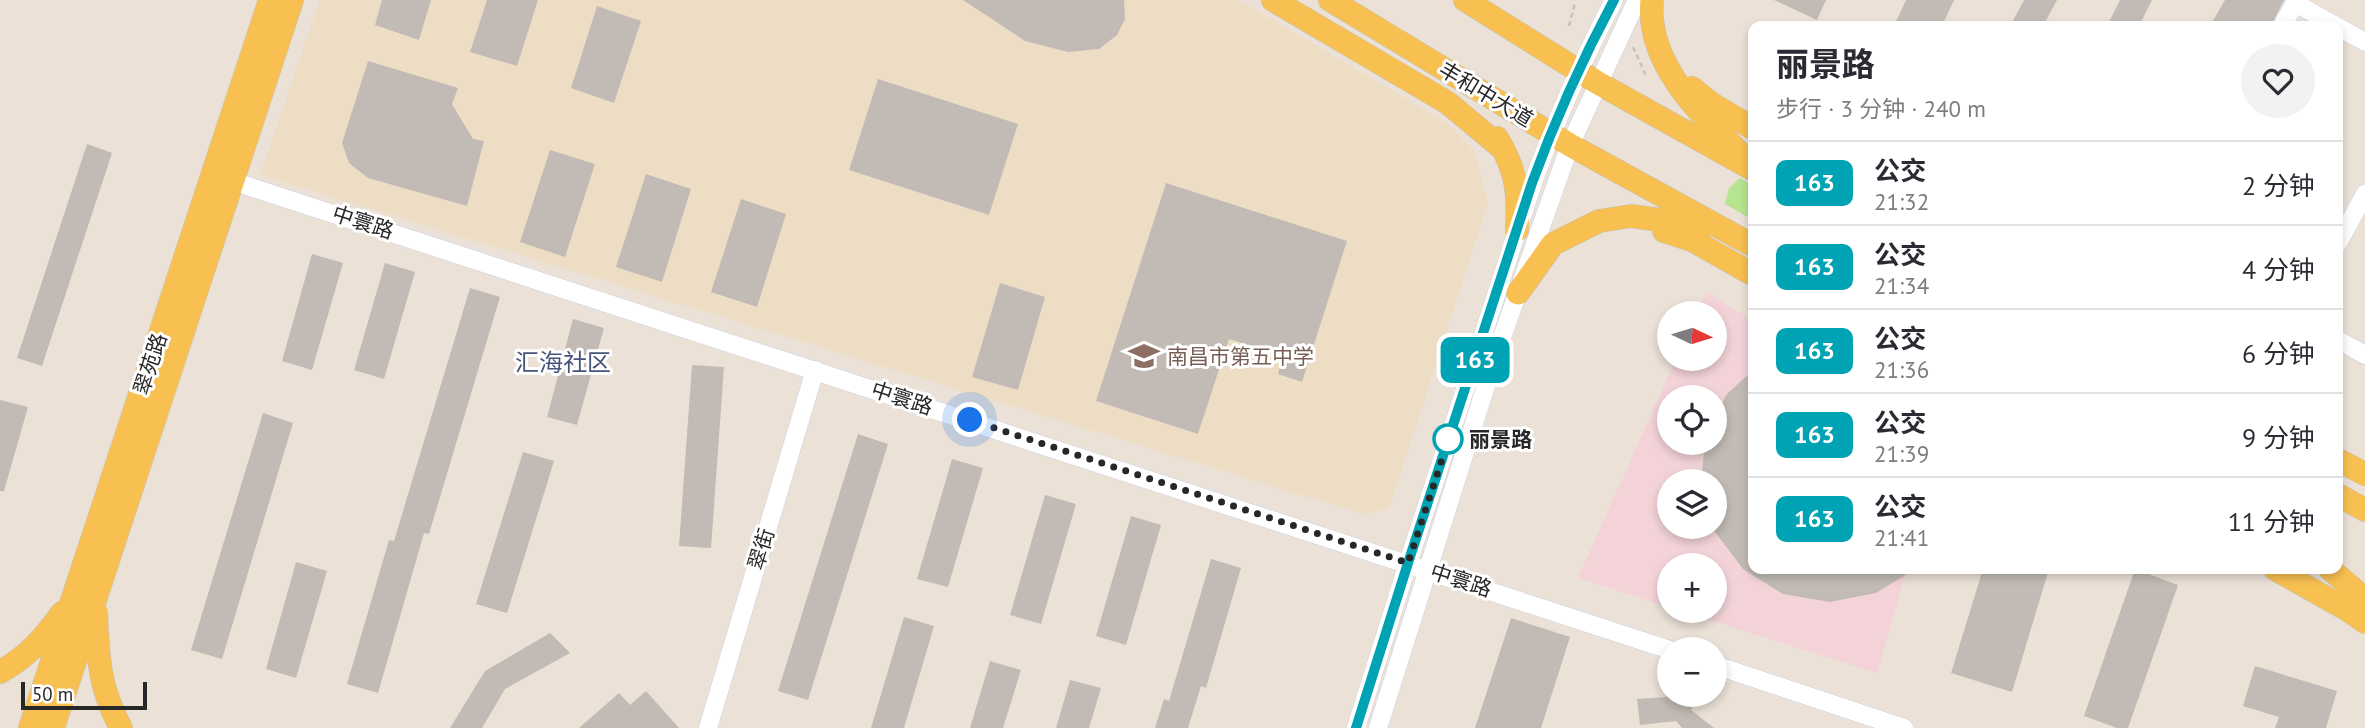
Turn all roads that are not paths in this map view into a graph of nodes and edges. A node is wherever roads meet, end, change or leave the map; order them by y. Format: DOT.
graph roads {
  1 [pos="270,0"];
  2 [pos="292,0"];
  3 [pos="1273,0"];
  4 [pos="1330,0"];
  5 [pos="1465,0"];
  6 [pos="1614,0"];
  7 [pos="1637,0"];
  8 [pos="1652,0"];
  9 [pos="2285,21"];
  10 [pos="2326,21"];
  11 [pos="2343,30"];
  12 [pos="2365,42"];
  13 [pos="1664,61"];
  14 [pos="1438,65"];
  15 [pos="1577,71"];
  16 [pos="1598,83"];
  17 [pos="1748,125"];
  18 [pos="1550,133"];
  19 [pos="1570,145"];
  20 [pos="1503,149"];
  21 [pos="1748,162"];
  22 [pos="1748,165"];
  23 [pos="223,178"];
  24 [pos="2365,194"];
  25 [pos="1599,221"];
  26 [pos="1721,229"];
  27 [pos="1517,230"];
  28 [pos="2343,234"];
  29 [pos="1748,243"];
  30 [pos="1748,272"];
  31 [pos="1518,293"];
  32 [pos="2343,343"];
  33 [pos="2365,355"];
  34 [pos="815,370"];
  35 [pos="2343,463"];
  36 [pos="2365,474"];
  37 [pos="2343,493"];
  38 [pos="2343,495"];
  39 [pos="2365,496"];
  40 [pos="2365,510"];
  41 [pos="1408,563"];
  42 [pos="1429,570"];
  43 [pos="2343,573"];
  44 [pos="2284,574"];
  45 [pos="2336,574"];
  46 [pos="2365,585"];
  47 [pos="86,595"];
  48 [pos="2365,599"];
  49 [pos="2365,622"];
  50 [pos="1657,646"];
  51 [pos="1727,669"];
  52 [pos="0,673"];
  53 [pos="30,728"];
  54 [pos="53,728"];
  55 [pos="121,728"];
  56 [pos="708,728"];
  57 [pos="1356,728"];
  58 [pos="1378,728"];
  59 [pos="1904,728"];
  1 -- 23 [label="main road, 翠苑路"];
  2 -- 23 [label="main road, 翠苑路"];
  3 -- 20 [label="main road"];
  4 -- 14 [label="main road, 丰和中大道"];
  5 -- 15 [label="main road"];
  6 -- 15 [label="street"];
  7 -- 16 [label="street"];
  8 -- 13 [label="main road"];
  9 -- 10 [label="street"];
  11 -- 12 [label="street"];
  13 -- 17 [label="main road"];
  13 -- 21 [label="main road"];
  14 -- 18 [label="main road, 丰和中大道"];
  14 -- 20 [label="main road"];
  15 -- 16 [label="main road"];
  15 -- 18 [label="street"];
  16 -- 19 [label="street"];
  16 -- 22 [label="main road"];
  18 -- 19 [label="main road, 丰和中大道"];
  18 -- 27 [label="street"];
  19 -- 26 [label="main road, 丰和中大道"];
  19 -- 31 [label="street"];
  20 -- 27 [label="main road"];
  23 -- 34 [label="street, 中寰路"];
  23 -- 47 [label="main road, 翠苑路"];
  24 -- 28 [label="street"];
  25 -- 26 [label="main road"];
  25 -- 30 [label="main road"];
  25 -- 31 [label="main road"];
  26 -- 29 [label="main road, 丰和中大道"];
  27 -- 41 [label="street"];
  31 -- 42 [label="street"];
  32 -- 33 [label="street"];
  34 -- 41 [label="street, 中寰路"];
  34 -- 56 [label="street, 翠街"];
  35 -- 36 [label="main road"];
  37 -- 39 [label="main road"];
  38 -- 40 [label="main road"];
  41 -- 42 [label="street, 中寰路"];
  41 -- 57 [label="street"];
  42 -- 50 [label="street, 中寰路"];
  42 -- 58 [label="street"];
  43 -- 46 [label="main road"];
  44 -- 49 [label="main road"];
  45 -- 48 [label="main road"];
  47 -- 52 [label="main road"];
  47 -- 53 [label="main road, 翠苑路"];
  47 -- 54 [label="main road, 翠苑路"];
  47 -- 55 [label="main road"];
  51 -- 59 [label="street"];
}
